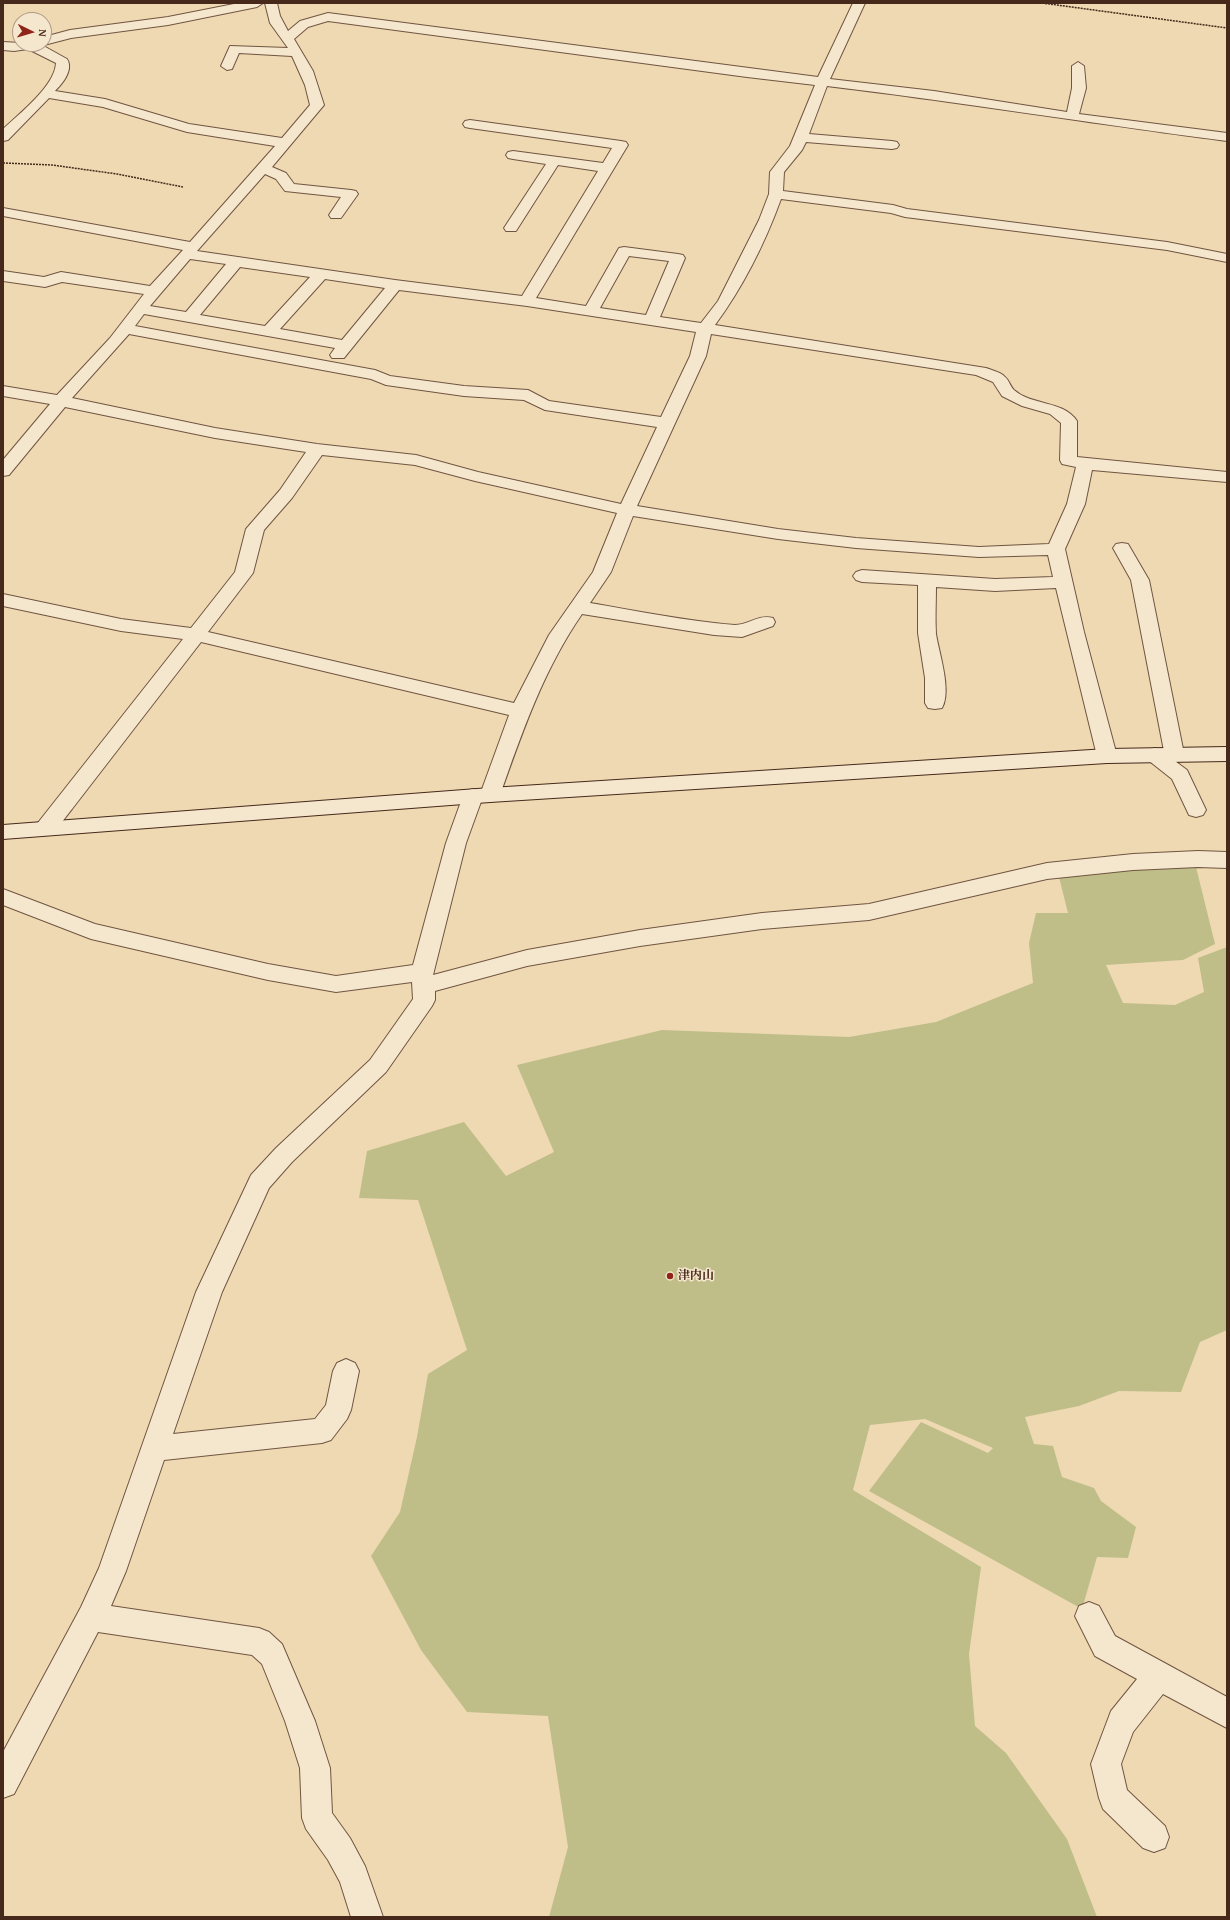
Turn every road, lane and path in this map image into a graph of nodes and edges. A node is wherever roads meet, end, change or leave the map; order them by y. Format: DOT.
graph roads {
  1 [pos="257,3"];
  2 [pos="271,3"];
  3 [pos="859,3"];
  4 [pos="1042,3"];
  5 [pos="1227,28"];
  6 [pos="288,38"];
  7 [pos="52,39"];
  8 [pos="46,52"];
  9 [pos="296,52"];
  10 [pos="227,66"];
  11 [pos="1078,66"];
  12 [pos="822,81"];
  13 [pos="46,94"];
  14 [pos="1072,117"];
  15 [pos="470,124"];
  16 [pos="3,137"];
  17 [pos="801,137"];
  18 [pos="1227,137"];
  19 [pos="286,143"];
  20 [pos="892,145"];
  21 [pos="513,155"];
  22 [pos="554,160"];
  23 [pos="3,163"];
  24 [pos="262,168"];
  25 [pos="607,168"];
  26 [pos="183,187"];
  27 [pos="776,194"];
  28 [pos="3,212"];
  29 [pos="336,215"];
  30 [pos="512,228"];
  31 [pos="190,250"];
  32 [pos="1227,258"];
  33 [pos="237,261"];
  34 [pos="321,274"];
  35 [pos="3,276"];
  36 [pos="395,285"];
  37 [pos="154,291"];
  38 [pos="527,301"];
  39 [pos="140,309"];
  40 [pos="591,311"];
  41 [pos="191,316"];
  42 [pos="651,321"];
  43 [pos="125,329"];
  44 [pos="705,329"];
  45 [pos="270,330"];
  46 [pos="3,391"];
  47 [pos="61,401"];
  48 [pos="666,423"];
  49 [pos="317,449"];
  50 [pos="1085,464"];
  51 [pos="3,471"];
  52 [pos="1227,477"];
  53 [pos="627,510"];
  54 [pos="1122,548"];
  55 [pos="1056,549"];
  56 [pos="862,576"];
  57 [pos="927,581"];
  58 [pos="1064,582"];
  59 [pos="3,600"];
  60 [pos="577,607"];
  61 [pos="766,622"];
  62 [pos="197,635"];
  63 [pos="935,703"];
  64 [pos="520,711"];
  65 [pos="1164,754"];
  66 [pos="1227,754"];
  67 [pos="1107,756"];
  68 [pos="482,796"];
  69 [pos="1196,810"];
  70 [pos="43,829"];
  71 [pos="3,832"];
  72 [pos="1227,860"];
  73 [pos="3,897"];
  74 [pos="423,979"];
  75 [pos="346,1371"];
  76 [pos="155,1448"];
  77 [pos="1089,1616"];
  78 [pos="91,1617"];
  79 [pos="1159,1675"];
  80 [pos="1227,1713"];
  81 [pos="4,1775"];
  82 [pos="1154,1838"];
  83 [pos="368,1917"];
  1 -- 7 [label="street"];
  2 -- 6 [label="street"];
  3 -- 12 [label="street"];
  4 -- 5 [label="path"];
  6 -- 9 [label="street"];
  6 -- 12 [label="street"];
  8 -- 13 [label="street"];
  9 -- 10 [label="street"];
  9 -- 19 [label="street"];
  11 -- 14 [label="street"];
  12 -- 14 [label="street"];
  12 -- 17 [label="street"];
  13 -- 16 [label="street"];
  13 -- 19 [label="street"];
  14 -- 18 [label="street"];
  15 -- 25 [label="street"];
  17 -- 20 [label="street"];
  17 -- 27 [label="street"];
  19 -- 24 [label="street"];
  21 -- 22 [label="street"];
  22 -- 25 [label="street"];
  22 -- 30 [label="street"];
  23 -- 26 [label="path"];
  24 -- 29 [label="street"];
  24 -- 31 [label="street"];
  25 -- 38 [label="street"];
  27 -- 32 [label="street"];
  27 -- 44 [label="street"];
  28 -- 31 [label="street"];
  31 -- 33 [label="street"];
  31 -- 37 [label="street"];
  33 -- 34 [label="street"];
  33 -- 41 [label="street"];
  34 -- 36 [label="street"];
  34 -- 45 [label="street"];
  35 -- 37 [label="street"];
  36 -- 38 [label="street"];
  36 -- 45 [label="street"];
  37 -- 39 [label="street"];
  38 -- 40 [label="street"];
  39 -- 41 [label="street"];
  39 -- 43 [label="street"];
  40 -- 42 [label="street"];
  40 -- 42 [label="street"];
  41 -- 45 [label="street"];
  42 -- 44 [label="street"];
  43 -- 47 [label="street"];
  43 -- 48 [label="street"];
  44 -- 48 [label="street"];
  44 -- 50 [label="street"];
  46 -- 47 [label="street"];
  47 -- 49 [label="street"];
  47 -- 51 [label="street"];
  48 -- 53 [label="street"];
  49 -- 53 [label="street"];
  49 -- 62 [label="street"];
  50 -- 52 [label="street"];
  50 -- 55 [label="street"];
  53 -- 55 [label="street"];
  53 -- 60 [label="street"];
  54 -- 65 [label="street"];
  55 -- 58 [label="street"];
  56 -- 57 [label="street"];
  57 -- 58 [label="street"];
  57 -- 63 [label="street"];
  58 -- 67 [label="street"];
  59 -- 62 [label="street"];
  60 -- 61 [label="street"];
  60 -- 64 [label="street"];
  62 -- 64 [label="street"];
  62 -- 70 [label="street"];
  64 -- 68 [label="street"];
  65 -- 66 [label="street"];
  65 -- 67 [label="street"];
  65 -- 69 [label="street"];
  67 -- 68 [label="street"];
  68 -- 70 [label="street"];
  68 -- 74 [label="street"];
  70 -- 71 [label="street"];
  72 -- 74 [label="street"];
  73 -- 74 [label="street"];
  74 -- 76 [label="street"];
  75 -- 76 [label="street"];
  76 -- 78 [label="street"];
  77 -- 79 [label="street"];
  78 -- 81 [label="street"];
  78 -- 83 [label="street"];
  79 -- 80 [label="street"];
  79 -- 82 [label="street"];
}
